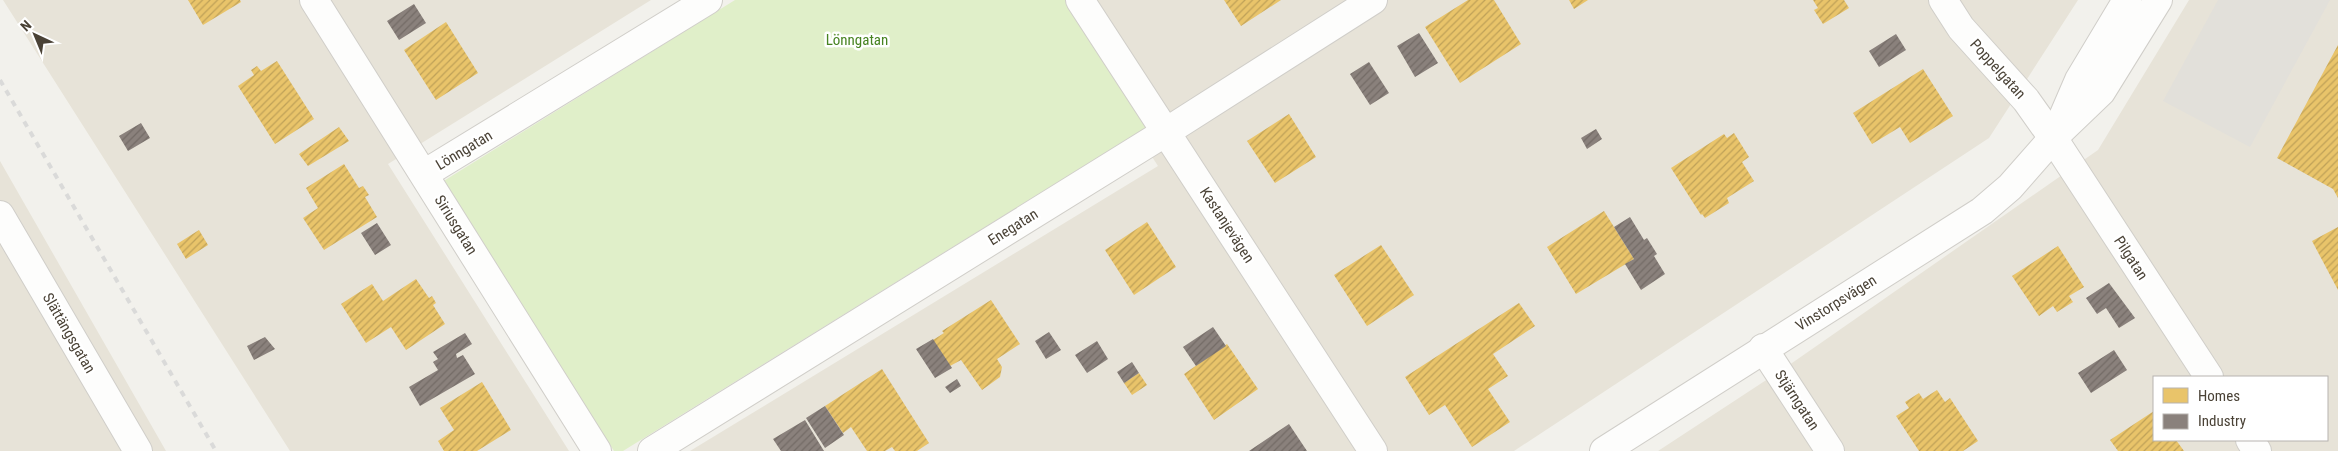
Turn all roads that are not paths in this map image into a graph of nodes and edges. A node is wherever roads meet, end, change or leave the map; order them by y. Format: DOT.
graph roads {
  1 [pos="314,0"];
  2 [pos="708,0"];
  3 [pos="1080,0"];
  4 [pos="1373,0"];
  5 [pos="1943,0"];
  6 [pos="2127,0"];
  7 [pos="2158,0"];
  8 [pos="1166,132"];
  9 [pos="2053,138"];
  10 [pos="424,174"];
  11 [pos="0,215"];
  12 [pos="1763,348"];
  13 [pos="2208,376"];
  14 [pos="138,451"];
  15 [pos="597,451"];
  16 [pos="652,451"];
  17 [pos="1373,451"];
  18 [pos="1604,451"];
  19 [pos="1830,451"];
  1 -- 10 [label="street, Siriusgatan"];
  2 -- 10 [label="street, Lönngatan"];
  3 -- 8 [label="street, Kastanjevägen"];
  4 -- 8 [label="street, Enegatan"];
  5 -- 9 [label="street, Poppelgatan"];
  6 -- 9 [label="street, Vinstorpsvägen"];
  7 -- 9 [label="street, Vinstorpsvägen"];
  8 -- 16 [label="street, Enegatan"];
  8 -- 17 [label="street, Kastanjevägen"];
  9 -- 12 [label="street, Vinstorpsvägen"];
  9 -- 13 [label="street, Pilgatan"];
  10 -- 15 [label="street, Siriusgatan"];
  11 -- 14 [label="street, Slättängsgatan"];
  12 -- 18 [label="street, Vinstorpsvägen"];
  12 -- 19 [label="street, Stjärngatan"];
}
